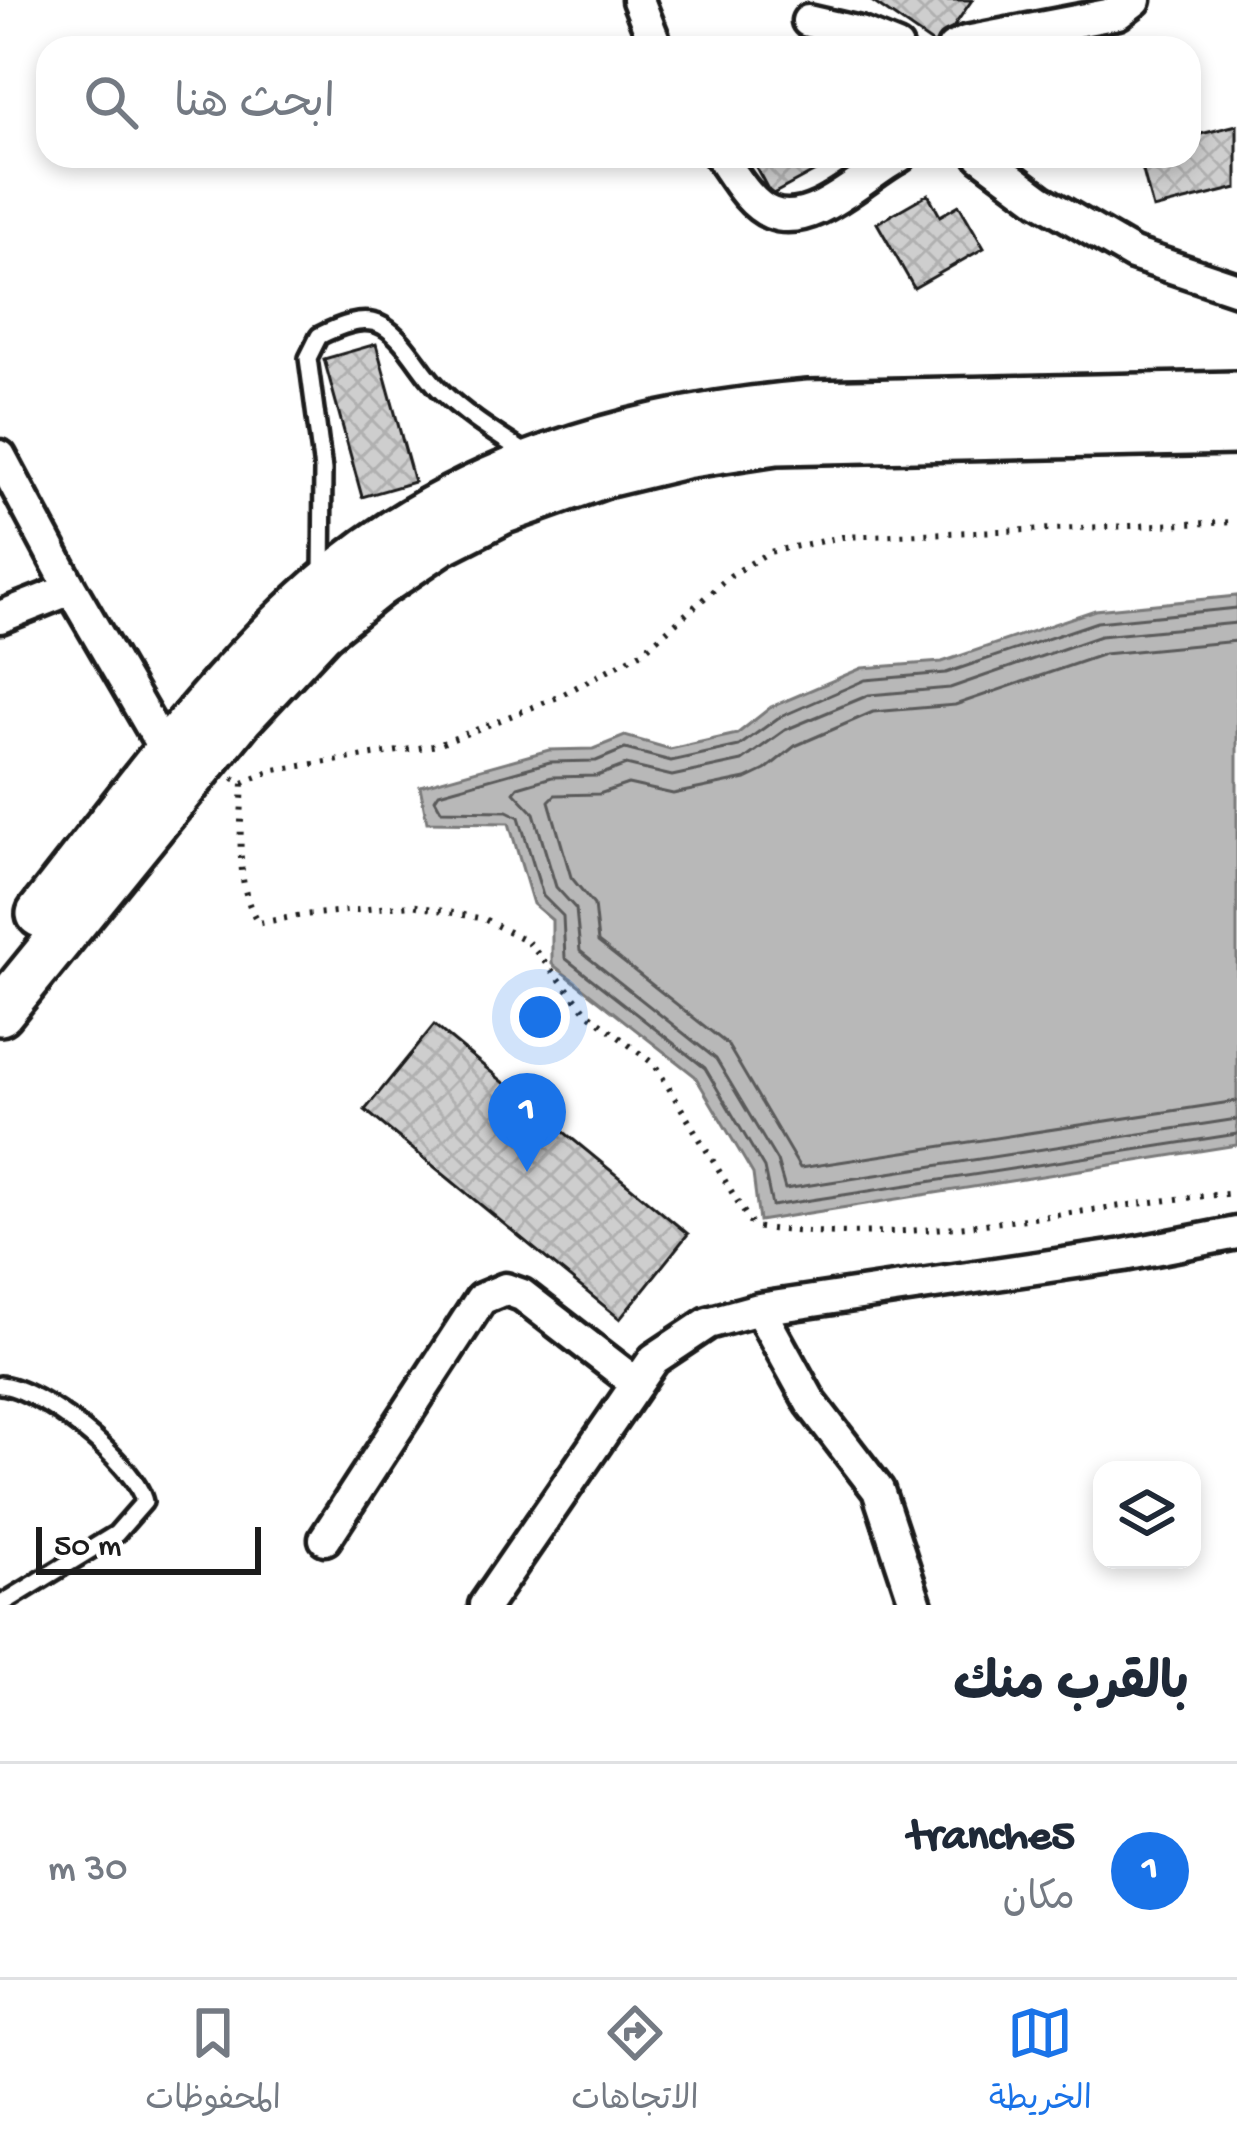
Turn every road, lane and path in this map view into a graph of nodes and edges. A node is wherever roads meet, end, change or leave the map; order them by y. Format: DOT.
graph roads {
  1 [pos="638,0"];
  2 [pos="1135,0"];
  3 [pos="812,23"];
  4 [pos="652,36"];
  5 [pos="865,36"];
  6 [pos="1010,36"];
  7 [pos="729,168"];
  8 [pos="882,168"];
  9 [pos="997,168"];
  10 [pos="1237,289"];
  11 [pos="1237,395"];
  12 [pos="1237,430"];
  13 [pos="0,456"];
  14 [pos="555,472"];
  15 [pos="1237,522"];
  16 [pos="70,589"];
  17 [pos="322,608"];
  18 [pos="0,616"];
  19 [pos="205,766"];
  20 [pos="0,965"];
  21 [pos="0,1012"];
  22 [pos="1237,1193"];
  23 [pos="1237,1233"];
  24 [pos="760,1309"];
  25 [pos="637,1384"];
  26 [pos="0,1385"];
  27 [pos="325,1539"];
  28 [pos="0,1605"];
  29 [pos="485,1605"];
  30 [pos="916,1605"];
  1 -- 4 [label="street"];
  2 -- 6 [label="street"];
  3 -- 5 [label="street"];
  7 -- 8 [label="street"];
  9 -- 10 [label="street"];
  11 -- 14 [label="main road"];
  12 -- 14 [label="main road"];
  13 -- 16 [label="street"];
  14 -- 17 [label="main road"];
  14 -- 17 [label="lane"];
  15 -- 19 [label="path"];
  16 -- 18 [label="street"];
  16 -- 19 [label="street"];
  17 -- 19 [label="main road"];
  19 -- 20 [label="main road"];
  19 -- 21 [label="main road"];
  19 -- 22 [label="path"];
  23 -- 24 [label="street"];
  24 -- 25 [label="street"];
  24 -- 30 [label="street"];
  25 -- 27 [label="street"];
  25 -- 29 [label="street"];
  26 -- 28 [label="lane"];
}
